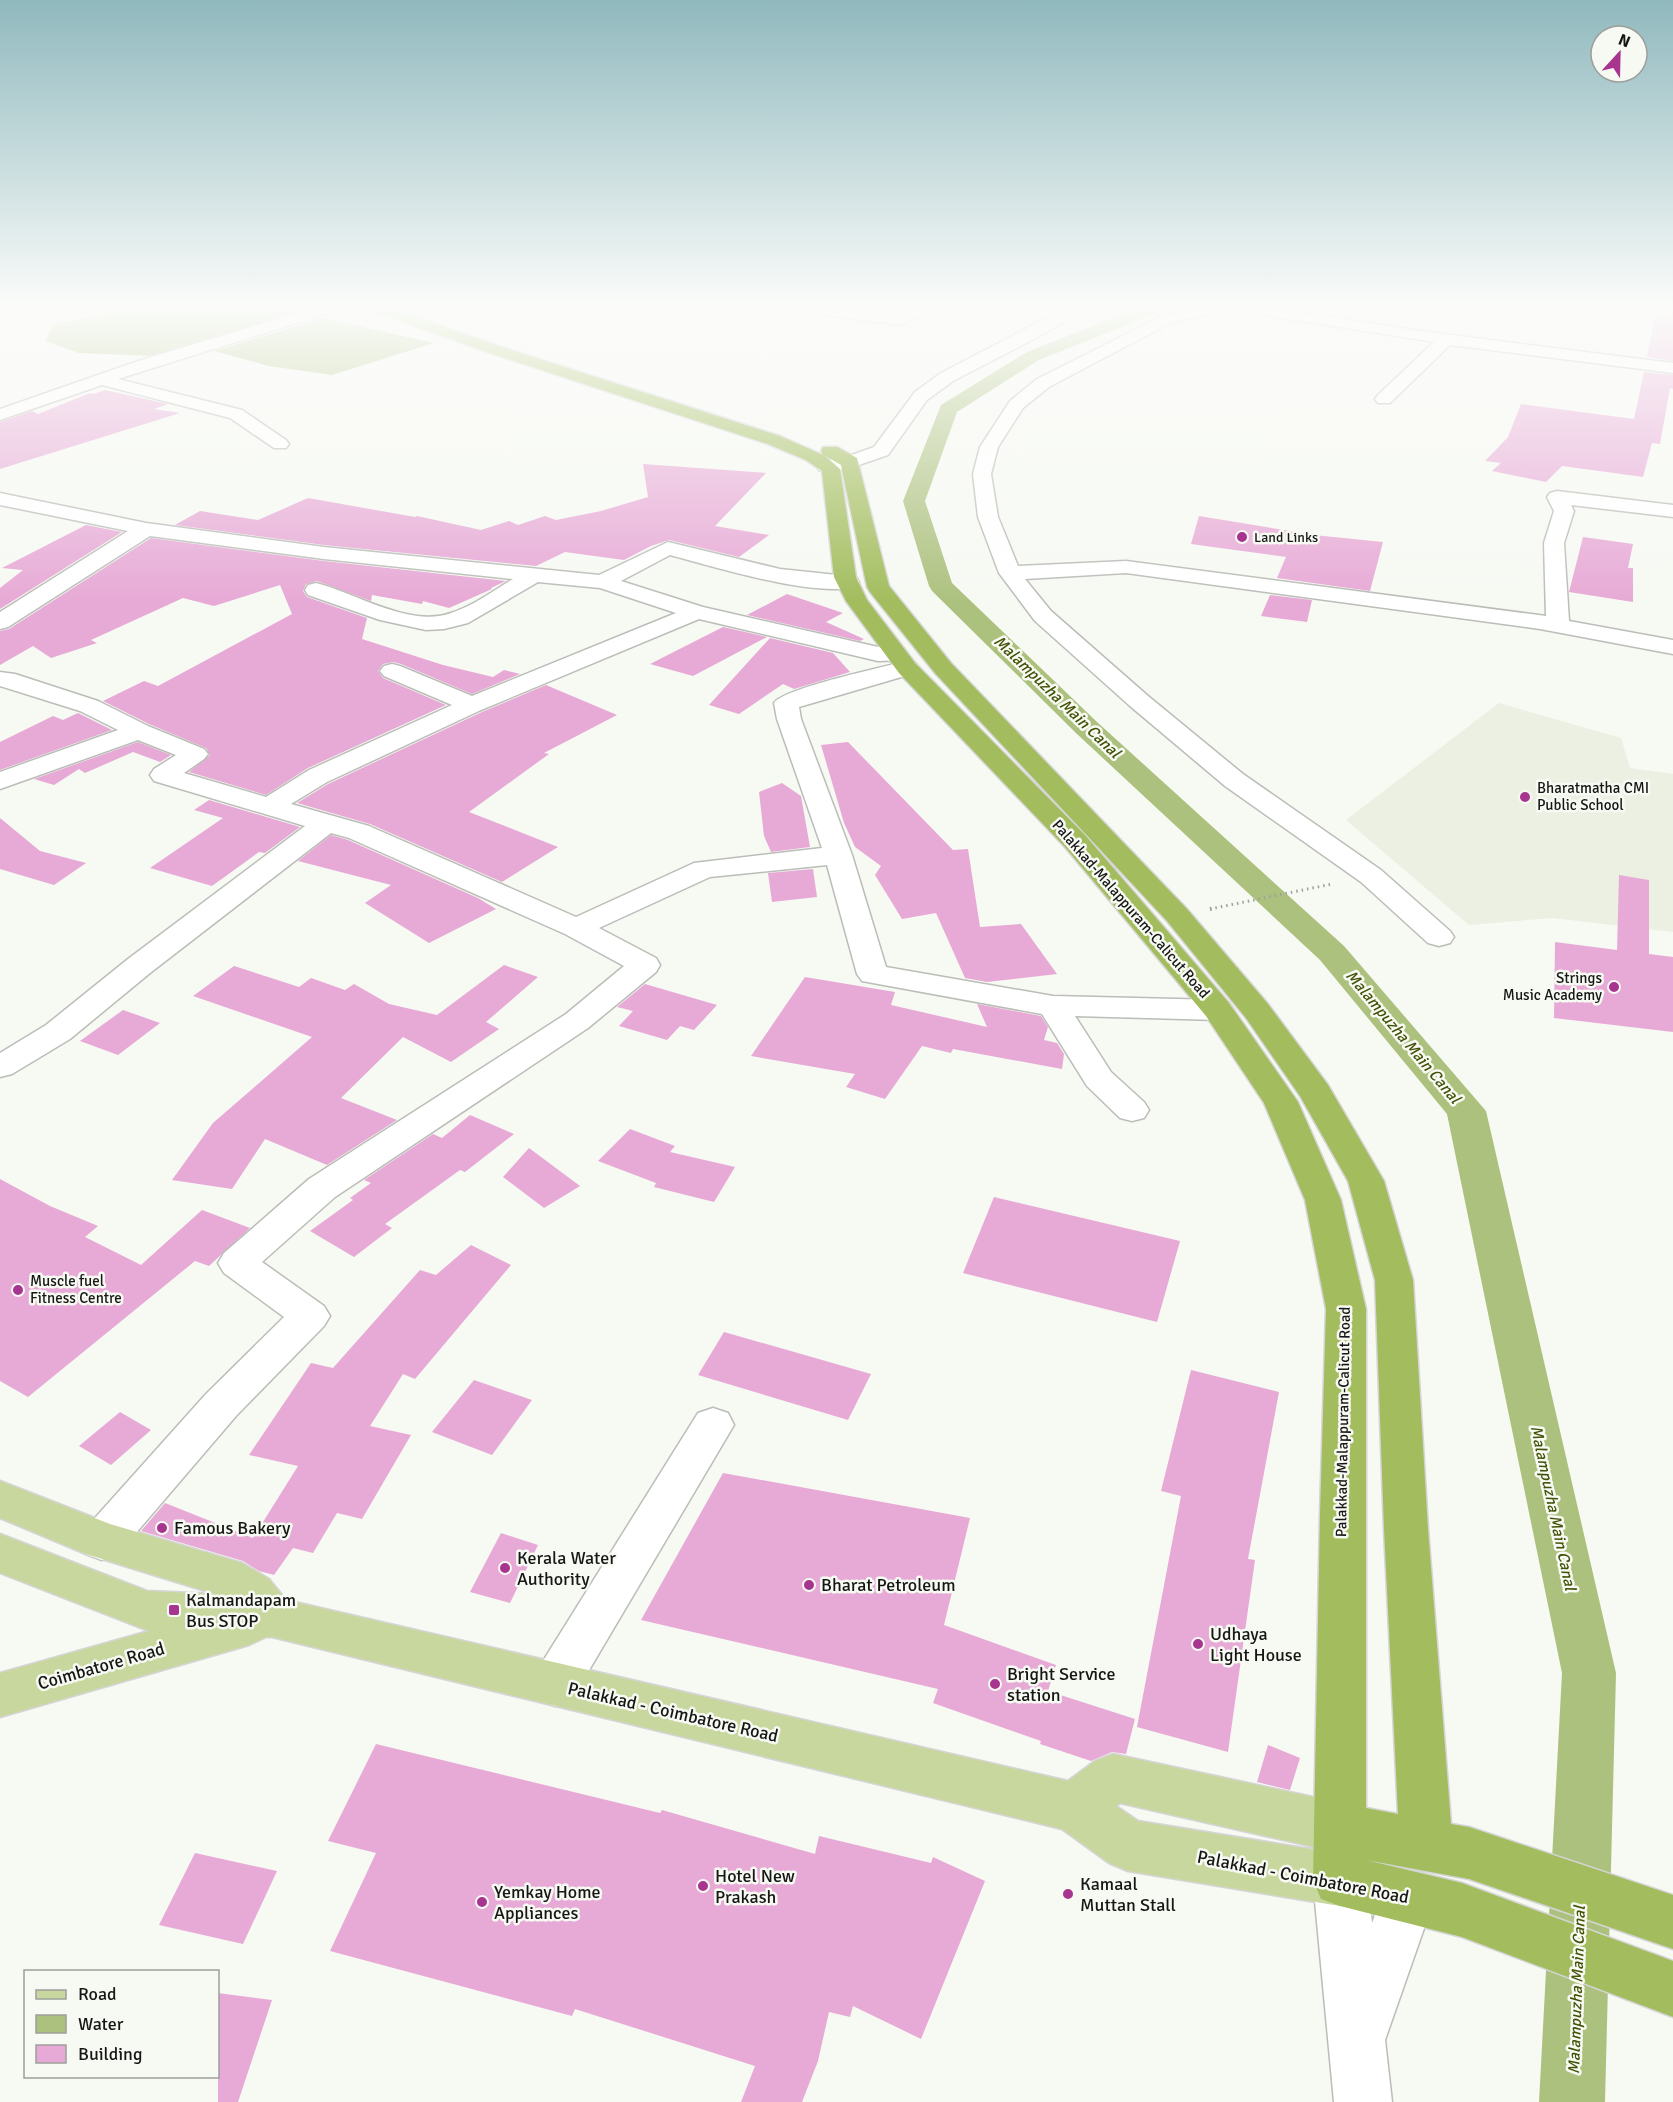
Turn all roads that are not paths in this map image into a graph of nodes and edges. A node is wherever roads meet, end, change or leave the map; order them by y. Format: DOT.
graph roads {
  1 [pos="27,405"];
  2 [pos="201,405"];
  3 [pos="666,405"];
  4 [pos="693,405"];
  5 [pos="914,405"];
  6 [pos="1016,405"];
  7 [pos="0,415"];
  8 [pos="280,444"];
  9 [pos="838,464"];
  10 [pos="0,499"];
  11 [pos="1673,511"];
  12 [pos="146,529"];
  13 [pos="1010,573"];
  14 [pos="533,576"];
  15 [pos="602,582"];
  16 [pos="848,582"];
  17 [pos="316,590"];
  18 [pos="697,612"];
  19 [pos="0,622"];
  20 [pos="1558,626"];
  21 [pos="1673,647"];
  22 [pos="901,662"];
  23 [pos="392,671"];
  24 [pos="0,679"];
  25 [pos="472,705"];
  26 [pos="140,731"];
  27 [pos="0,781"];
  28 [pos="270,806"];
  29 [pos="326,823"];
  30 [pos="838,855"];
  31 [pos="576,927"];
  32 [pos="1439,938"];
  33 [pos="1053,1006"];
  34 [pos="1218,1010"];
  35 [pos="0,1067"];
  36 [pos="1132,1110"];
  37 [pos="1379,1229"];
  38 [pos="1330,1231"];
  39 [pos="713,1425"];
  40 [pos="0,1499"];
  41 [pos="102,1541"];
  42 [pos="0,1553"];
  43 [pos="272,1617"];
  44 [pos="555,1684"];
  45 [pos="0,1695"];
  46 [pos="1074,1808"];
  47 [pos="1341,1828"];
  48 [pos="1448,1849"];
  49 [pos="1340,1880"];
  50 [pos="1408,1897"];
  51 [pos="1673,1922"];
  52 [pos="1673,1989"];
  53 [pos="1357,2041"];
  54 [pos="1364,2102"];
  1 -- 7 [label="street"];
  2 -- 8 [label="street"];
  3 -- 9 [label="highway"];
  4 -- 9 [label="highway"];
  5 -- 9 [label="street"];
  6 -- 13 [label="street"];
  9 -- 16 [label="highway, Palakkad-Malappuram-Calicut Road"];
  9 -- 37 [label="highway, Palakkad-Malappuram-Calicut Road"];
  10 -- 12 [label="street"];
  11 -- 20 [label="street"];
  12 -- 14 [label="street"];
  12 -- 19 [label="street"];
  13 -- 20 [label="street"];
  13 -- 32 [label="street"];
  14 -- 15 [label="street"];
  14 -- 17 [label="street"];
  15 -- 16 [label="street"];
  15 -- 18 [label="street"];
  16 -- 22 [label="highway, Palakkad-Malappuram-Calicut Road"];
  18 -- 22 [label="street"];
  18 -- 25 [label="street"];
  20 -- 21 [label="street"];
  22 -- 30 [label="street"];
  22 -- 34 [label="highway, Palakkad-Malappuram-Calicut Road"];
  23 -- 25 [label="street"];
  24 -- 26 [label="street"];
  25 -- 28 [label="street"];
  26 -- 27 [label="street"];
  26 -- 28 [label="street"];
  28 -- 29 [label="street"];
  29 -- 31 [label="street"];
  29 -- 35 [label="street"];
  30 -- 31 [label="street"];
  30 -- 33 [label="street"];
  31 -- 41 [label="street"];
  33 -- 34 [label="street"];
  33 -- 36 [label="street"];
  34 -- 38 [label="highway, Palakkad-Malappuram-Calicut Road"];
  37 -- 38 [label="highway"];
  37 -- 48 [label="highway, Palakkad-Malappuram-Calicut Road"];
  38 -- 47 [label="highway, Palakkad-Malappuram-Calicut Road"];
  39 -- 44 [label="street"];
  40 -- 41 [label="main road"];
  41 -- 43 [label="main road"];
  42 -- 43 [label="main road, Palakkad - Coimbatore Road"];
  43 -- 44 [label="main road, Palakkad - Coimbatore Road"];
  43 -- 45 [label="main road, Coimbatore Road"];
  44 -- 46 [label="main road, Palakkad - Coimbatore Road"];
  46 -- 47 [label="main road"];
  46 -- 49 [label="main road, Palakkad - Coimbatore Road"];
  47 -- 48 [label="highway"];
  47 -- 49 [label="highway, Palakkad-Malappuram-Calicut Road"];
  48 -- 51 [label="highway"];
  49 -- 50 [label="highway, Palakkad - Coimbatore Road"];
  49 -- 53 [label="street"];
  50 -- 52 [label="highway, Palakkad - Coimbatore Road"];
  50 -- 53 [label="street"];
  53 -- 54 [label="street"];
}
